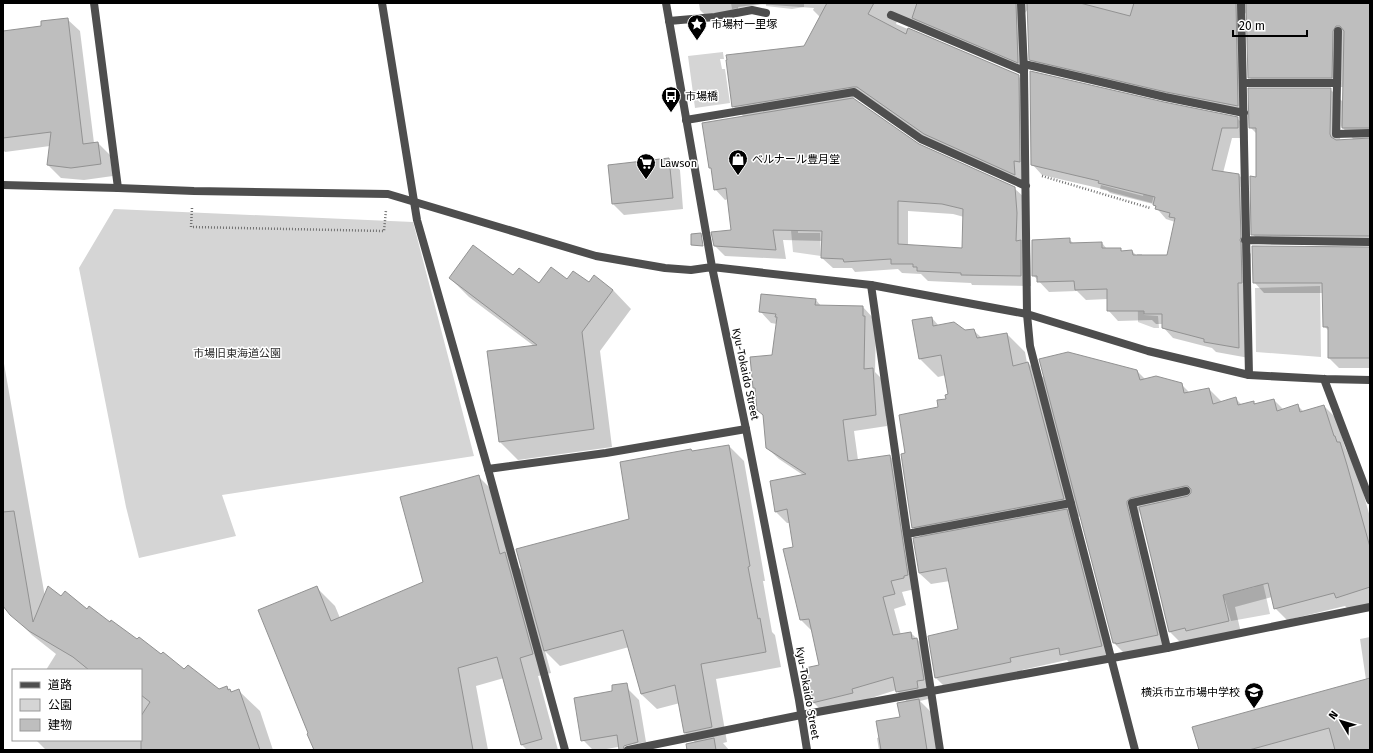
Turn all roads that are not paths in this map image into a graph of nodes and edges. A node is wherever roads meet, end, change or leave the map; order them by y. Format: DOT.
graph roads {
  1 [pos="94,3"];
  2 [pos="382,3"];
  3 [pos="666,3"];
  4 [pos="1022,3"];
  5 [pos="1241,3"];
  6 [pos="766,13"];
  7 [pos="891,16"];
  8 [pos="669,21"];
  9 [pos="1338,31"];
  10 [pos="1024,68"];
  11 [pos="1337,83"];
  12 [pos="1244,84"];
  13 [pos="1244,113"];
  14 [pos="686,120"];
  15 [pos="1370,133"];
  16 [pos="3,185"];
  17 [pos="1026,186"];
  18 [pos="118,188"];
  19 [pos="414,201"];
  20 [pos="1245,240"];
  21 [pos="1370,242"];
  22 [pos="712,267"];
  23 [pos="871,285"];
  24 [pos="1027,314"];
  25 [pos="1249,375"];
  26 [pos="1324,379"];
  27 [pos="1370,380"];
  28 [pos="746,429"];
  29 [pos="488,470"];
  30 [pos="1186,490"];
  31 [pos="1370,500"];
  32 [pos="1071,504"];
  33 [pos="907,534"];
  34 [pos="1370,607"];
  35 [pos="1167,648"];
  36 [pos="1111,658"];
  37 [pos="931,692"];
  38 [pos="801,715"];
  39 [pos="565,750"];
  40 [pos="628,750"];
  41 [pos="807,750"];
  42 [pos="940,750"];
  43 [pos="1135,750"];
  1 -- 18 [label="street"];
  2 -- 19 [label="street"];
  3 -- 8 [label="street, Kyu-Tokaido Street"];
  4 -- 10 [label="street"];
  5 -- 12 [label="street"];
  6 -- 8 [label="street"];
  7 -- 10 [label="street"];
  8 -- 14 [label="street, Kyu-Tokaido Street"];
  9 -- 11 [label="street"];
  10 -- 13 [label="street"];
  10 -- 17 [label="street"];
  11 -- 12 [label="street"];
  11 -- 15 [label="street"];
  12 -- 13 [label="street"];
  13 -- 20 [label="street"];
  14 -- 17 [label="street"];
  14 -- 22 [label="street, Kyu-Tokaido Street"];
  16 -- 18 [label="street"];
  17 -- 24 [label="street"];
  18 -- 19 [label="street"];
  19 -- 22 [label="street"];
  19 -- 29 [label="street"];
  20 -- 21 [label="street"];
  20 -- 25 [label="street"];
  22 -- 23 [label="street"];
  22 -- 28 [label="street, Kyu-Tokaido Street"];
  23 -- 24 [label="street"];
  23 -- 33 [label="street"];
  24 -- 25 [label="street"];
  24 -- 32 [label="street"];
  25 -- 26 [label="street"];
  26 -- 27 [label="street"];
  26 -- 31 [label="street"];
  28 -- 29 [label="street"];
  28 -- 38 [label="street, Kyu-Tokaido Street"];
  29 -- 39 [label="street"];
  30 -- 35 [label="street"];
  32 -- 33 [label="street"];
  32 -- 36 [label="street"];
  33 -- 37 [label="street"];
  34 -- 35 [label="street"];
  35 -- 36 [label="street"];
  36 -- 37 [label="street"];
  36 -- 43 [label="street"];
  37 -- 38 [label="street"];
  37 -- 42 [label="street"];
  38 -- 40 [label="street"];
  38 -- 41 [label="street, Kyu-Tokaido Street"];
}
